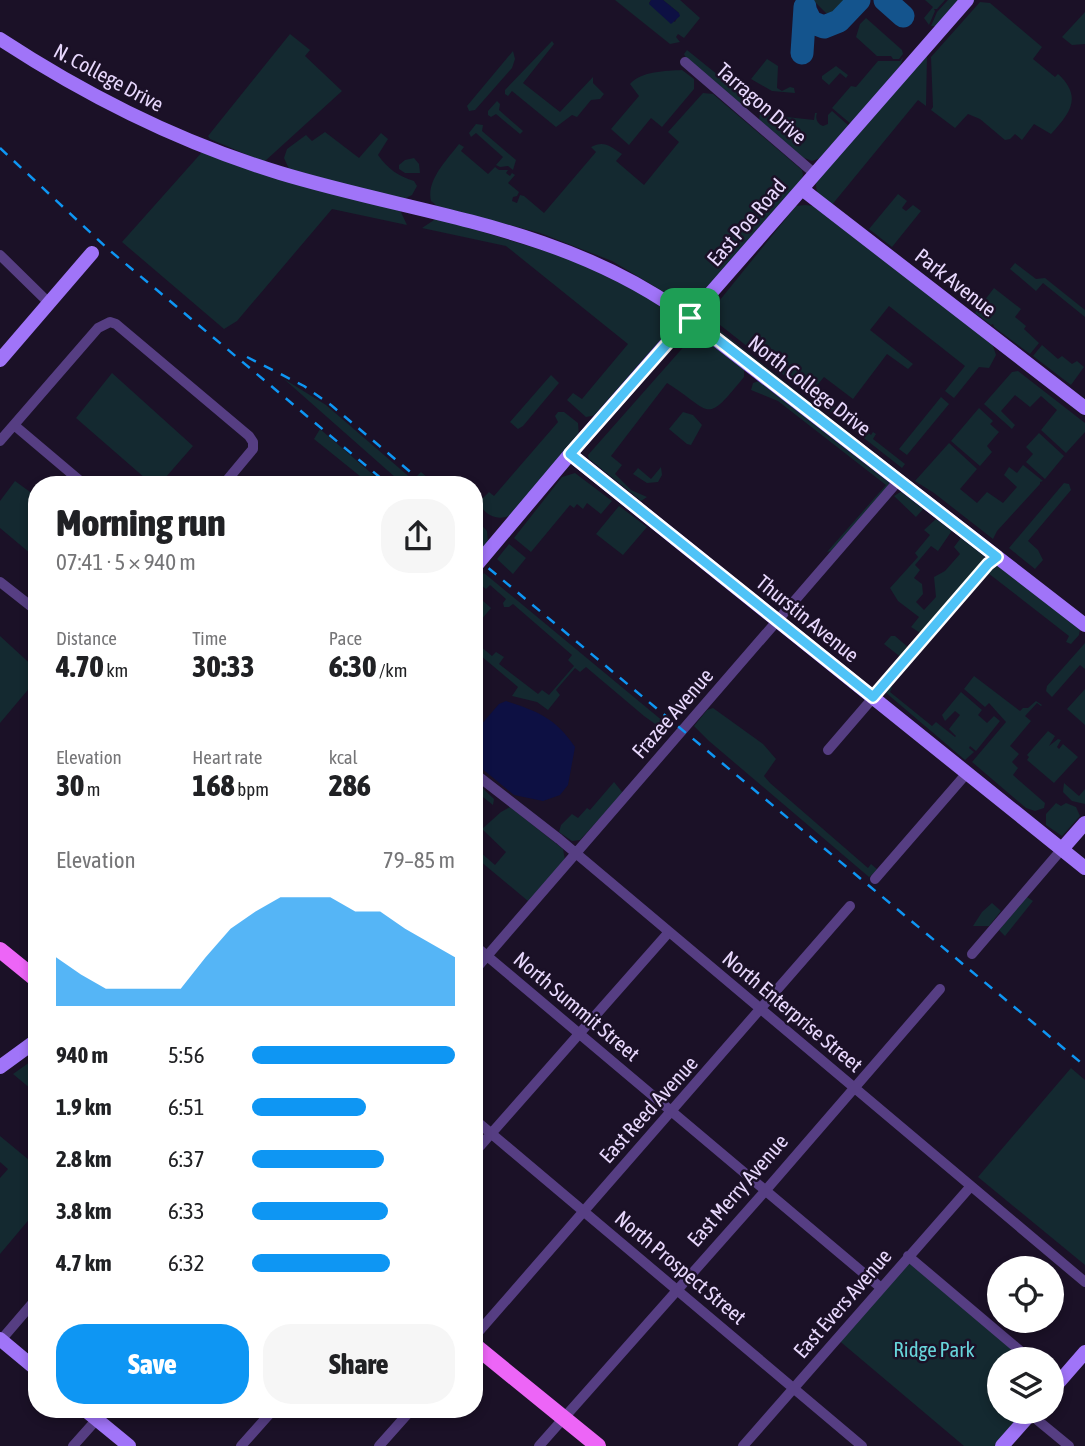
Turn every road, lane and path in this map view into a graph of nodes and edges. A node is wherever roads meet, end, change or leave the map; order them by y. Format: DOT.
graph roads {
  1 [pos="967,0"];
  2 [pos="0,39"];
  3 [pos="685,62"];
  4 [pos="201,145"];
  5 [pos="815,174"];
  6 [pos="802,189"];
  7 [pos="92,253"];
  8 [pos="2,263"];
  9 [pos="49,303"];
  10 [pos="690,318"];
  11 [pos="0,360"];
  12 [pos="1085,408"];
  13 [pos="14,425"];
  14 [pos="0,440"];
  15 [pos="570,454"];
  16 [pos="74,476"];
  17 [pos="231,476"];
  18 [pos="899,480"];
  19 [pos="483,557"];
  20 [pos="997,557"];
  21 [pos="0,582"];
  22 [pos="28,604"];
  23 [pos="777,620"];
  24 [pos="1085,625"];
  25 [pos="873,697"];
  26 [pos="828,750"];
  27 [pos="967,773"];
  28 [pos="483,780"];
  29 [pos="1085,823"];
  30 [pos="1062,849"];
  31 [pos="577,854"];
  32 [pos="1085,868"];
  33 [pos="875,879"];
  34 [pos="850,906"];
  35 [pos="669,932"];
  36 [pos="0,950"];
  37 [pos="483,952"];
  38 [pos="972,954"];
  39 [pos="488,956"];
  40 [pos="483,961"];
  41 [pos="28,973"];
  42 [pos="940,989"];
  43 [pos="761,1010"];
  44 [pos="578,1032"];
  45 [pos="28,1047"];
  46 [pos="0,1067"];
  47 [pos="854,1088"];
  48 [pos="673,1111"];
  49 [pos="483,1126"];
  50 [pos="491,1133"];
  51 [pos="483,1142"];
  52 [pos="971,1186"];
  53 [pos="766,1189"];
  54 [pos="583,1210"];
  55 [pos="908,1256"];
  56 [pos="1085,1282"];
  57 [pos="880,1287"];
  58 [pos="677,1289"];
  59 [pos="28,1308"];
  60 [pos="483,1327"];
  61 [pos="0,1340"];
  62 [pos="1016,1347"];
  63 [pos="483,1352"];
  64 [pos="1085,1352"];
  65 [pos="28,1363"];
  66 [pos="1064,1373"];
  67 [pos="793,1388"];
  68 [pos="98,1418"];
  69 [pos="104,1418"];
  70 [pos="266,1418"];
  71 [pos="404,1418"];
  72 [pos="564,1418"];
  73 [pos="1021,1424"];
  74 [pos="1044,1424"];
  75 [pos="73,1446"];
  76 [pos="129,1446"];
  77 [pos="241,1446"];
  78 [pos="379,1446"];
  79 [pos="539,1446"];
  80 [pos="598,1446"];
  81 [pos="743,1446"];
  82 [pos="862,1446"];
  83 [pos="1002,1446"];
  84 [pos="1069,1446"];
  1 -- 5 [label="street, East Poe Road"];
  2 -- 4 [label="street, N. College Drive"];
  3 -- 5 [label="street, Tarragon Drive"];
  4 -- 10 [label="street, North College Drive"];
  5 -- 6 [label="street, East Poe Road"];
  6 -- 10 [label="street, East Poe Road"];
  6 -- 12 [label="street, Park Avenue"];
  7 -- 9 [label="street"];
  8 -- 9 [label="street"];
  9 -- 11 [label="street"];
  10 -- 15 [label="street, East Poe Road"];
  10 -- 18 [label="street, North College Drive"];
  13 -- 14 [label="street"];
  13 -- 16 [label="street"];
  13 -- 17 [label="street"];
  15 -- 19 [label="street, East Poe Road"];
  15 -- 23 [label="street, Thurstin Avenue"];
  18 -- 20 [label="street, North College Drive"];
  18 -- 23 [label="street, Frazee Avenue"];
  20 -- 24 [label="street, North College Drive"];
  20 -- 25 [label="street"];
  21 -- 22 [label="street"];
  23 -- 25 [label="street, Thurstin Avenue"];
  23 -- 31 [label="street, Frazee Avenue"];
  25 -- 26 [label="street"];
  25 -- 27 [label="street, Thurstin Avenue"];
  27 -- 30 [label="street, Thurstin Avenue"];
  27 -- 33 [label="street"];
  28 -- 31 [label="street, North Enterprise Street"];
  29 -- 30 [label="street"];
  30 -- 32 [label="street, Thurstin Avenue"];
  30 -- 38 [label="street"];
  31 -- 35 [label="street, North Enterprise Street"];
  31 -- 39 [label="street, Frazee Avenue"];
  34 -- 43 [label="street, East Reed Avenue"];
  35 -- 43 [label="street, North Enterprise Street"];
  35 -- 44 [label="street"];
  36 -- 41 [label="main road"];
  37 -- 39 [label="street, North Summit Street"];
  39 -- 40 [label="street, Frazee Avenue"];
  39 -- 44 [label="street, North Summit Street"];
  42 -- 47 [label="street, East Merry Avenue"];
  43 -- 47 [label="street, North Enterprise Street"];
  43 -- 48 [label="street, East Reed Avenue"];
  44 -- 48 [label="street, North Summit Street"];
  44 -- 50 [label="street"];
  45 -- 46 [label="street"];
  47 -- 52 [label="street, North Enterprise Street"];
  47 -- 53 [label="street, East Merry Avenue"];
  48 -- 53 [label="street, North Summit Street"];
  48 -- 54 [label="street, East Reed Avenue"];
  49 -- 50 [label="street, North Prospect Street"];
  50 -- 51 [label="street"];
  50 -- 54 [label="street, North Prospect Street"];
  52 -- 55 [label="street, East Evers Avenue"];
  52 -- 56 [label="street, North Enterprise Street"];
  53 -- 57 [label="street, North Summit Street"];
  53 -- 58 [label="street, East Merry Avenue"];
  54 -- 58 [label="street, North Prospect Street"];
  54 -- 60 [label="street, East Reed Avenue"];
  55 -- 57 [label="street, East Evers Avenue"];
  55 -- 62 [label="street"];
  57 -- 67 [label="street, East Evers Avenue"];
  58 -- 67 [label="street, North Prospect Street"];
  58 -- 72 [label="street, East Merry Avenue"];
  59 -- 61 [label="street"];
  61 -- 65 [label="street"];
  63 -- 72 [label="main road"];
  64 -- 66 [label="street"];
  67 -- 81 [label="street, East Evers Avenue"];
  67 -- 82 [label="street, North Prospect Street"];
  68 -- 75 [label="street"];
  69 -- 76 [label="street"];
  70 -- 77 [label="street"];
  71 -- 78 [label="street"];
  72 -- 79 [label="street, East Merry Avenue"];
  72 -- 80 [label="main road"];
  73 -- 83 [label="street"];
  74 -- 84 [label="street"];
}
